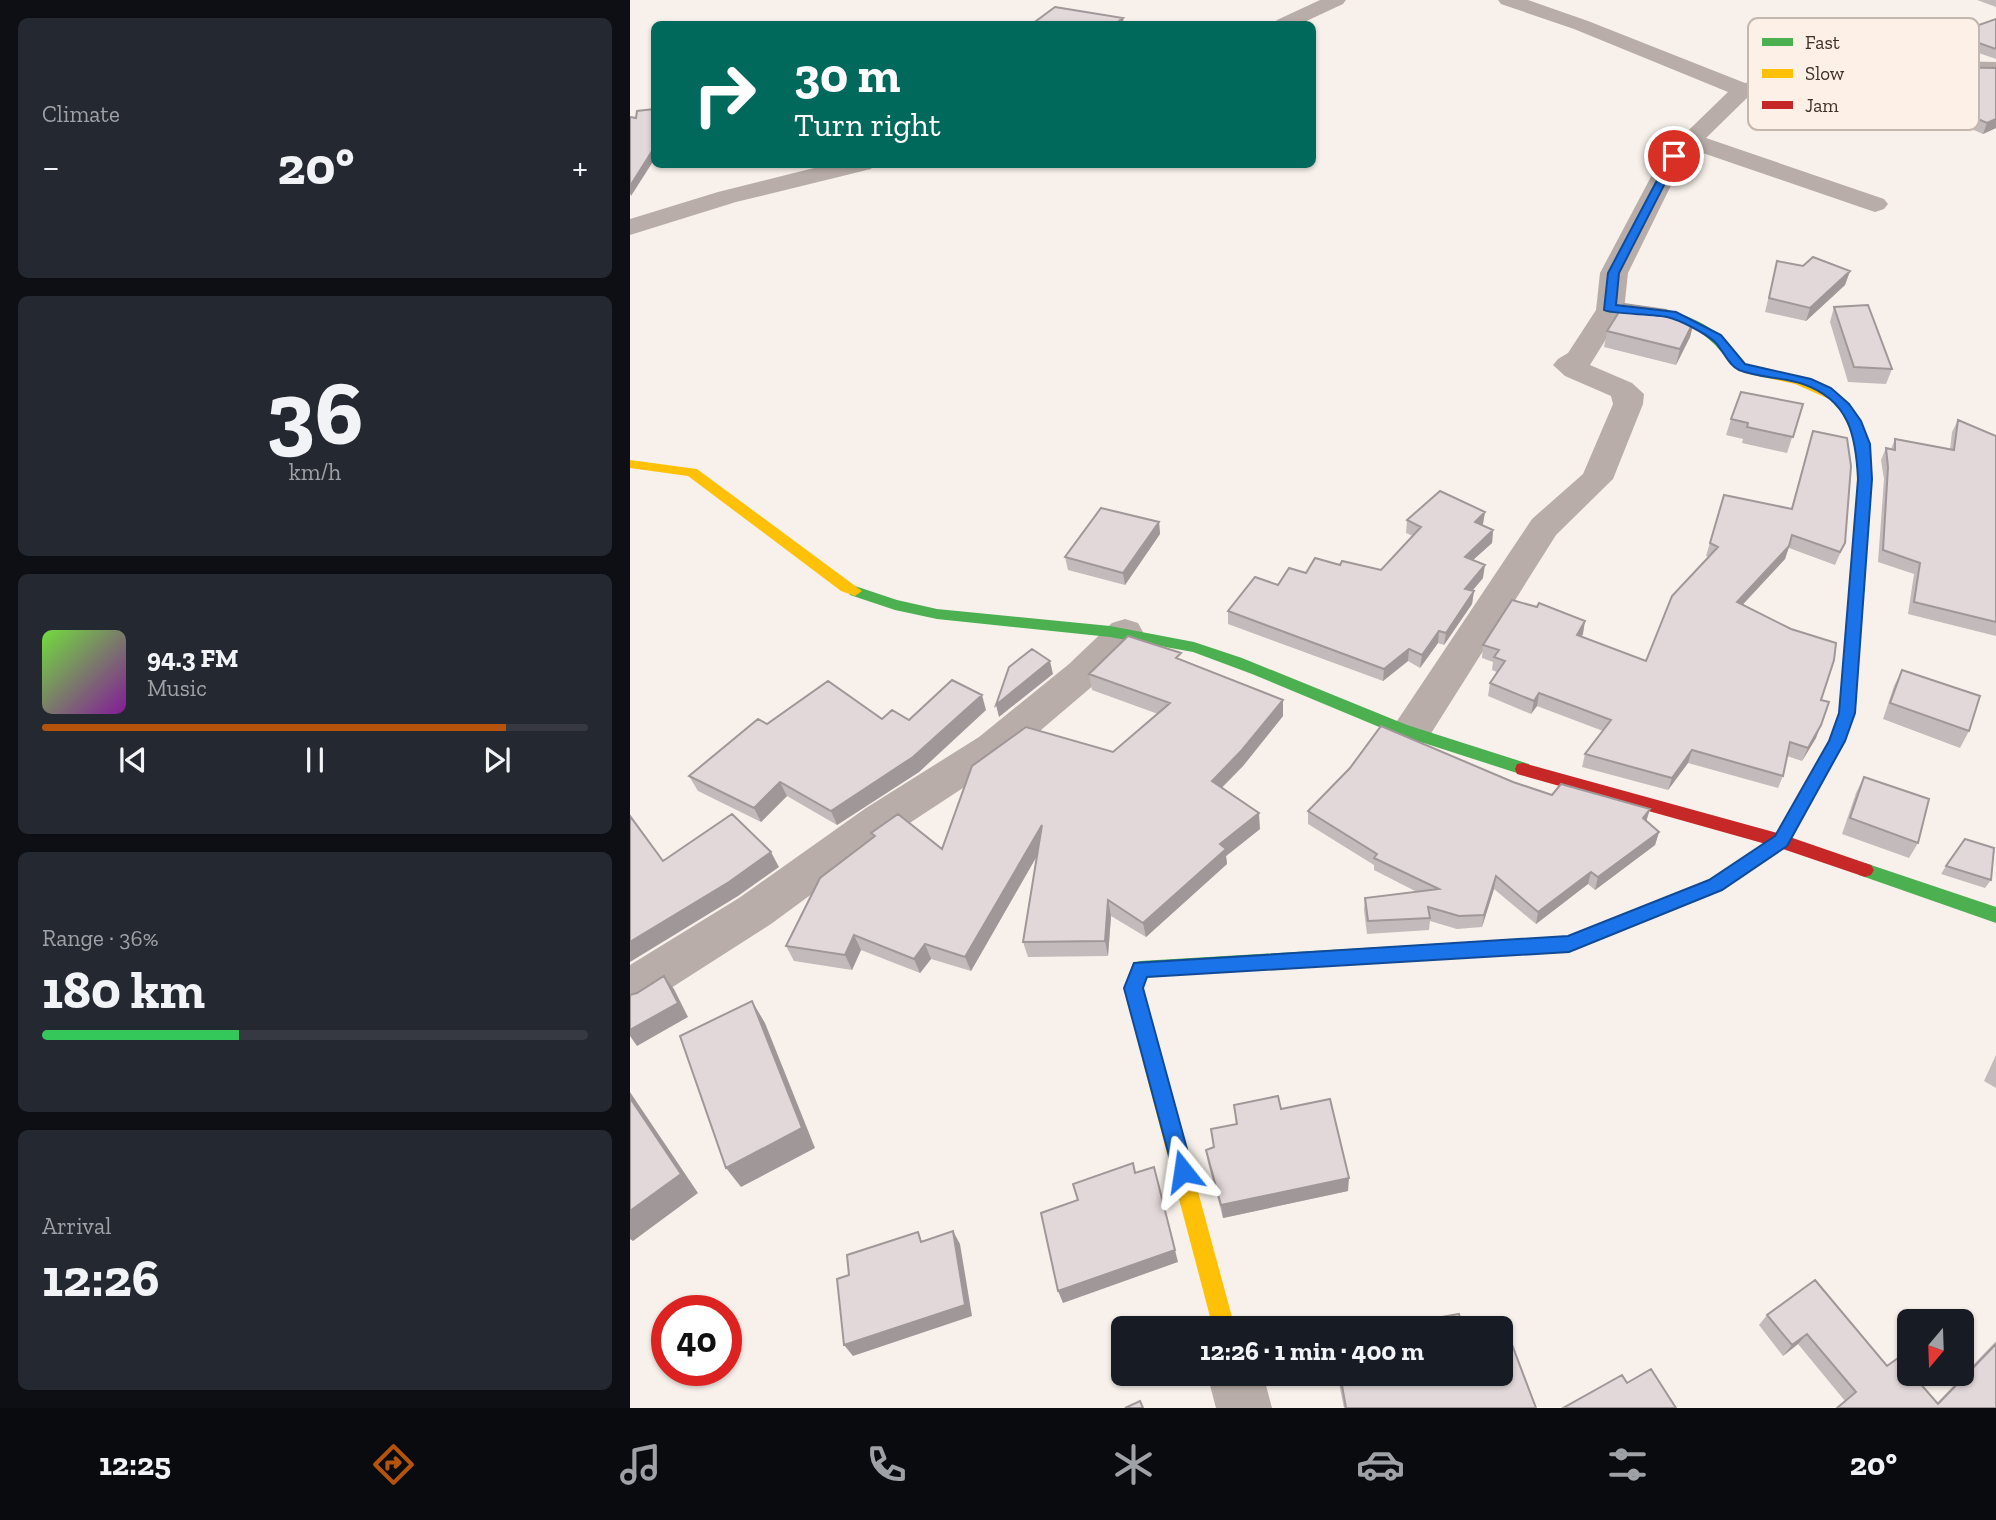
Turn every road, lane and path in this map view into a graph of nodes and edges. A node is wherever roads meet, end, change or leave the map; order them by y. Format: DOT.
graph roads {
  1 [pos="1336,0"];
  2 [pos="1508,0"];
  3 [pos="1290,21"];
  4 [pos="1748,89"];
  5 [pos="1744,90"];
  6 [pos="1689,141"];
  7 [pos="846,168"];
  8 [pos="1875,205"];
  9 [pos="630,227"];
  10 [pos="1610,310"];
  11 [pos="630,464"];
  12 [pos="1125,632"];
  13 [pos="1411,732"];
  14 [pos="1781,841"];
  15 [pos="1996,915"];
  16 [pos="630,990"];
  17 [pos="1221,1316"];
  18 [pos="1238,1386"];
  19 [pos="1244,1408"];
  1 -- 3 [label="street"];
  2 -- 5 [label="street"];
  4 -- 5 [label="street"];
  5 -- 6 [label="street"];
  6 -- 8 [label="street"];
  6 -- 10 [label="street"];
  7 -- 9 [label="street"];
  10 -- 13 [label="street"];
  10 -- 14 [label="street"];
  11 -- 12 [label="street"];
  12 -- 13 [label="street"];
  12 -- 16 [label="street"];
  13 -- 14 [label="street"];
  14 -- 15 [label="street"];
  14 -- 17 [label="street"];
  18 -- 19 [label="street"];
}
